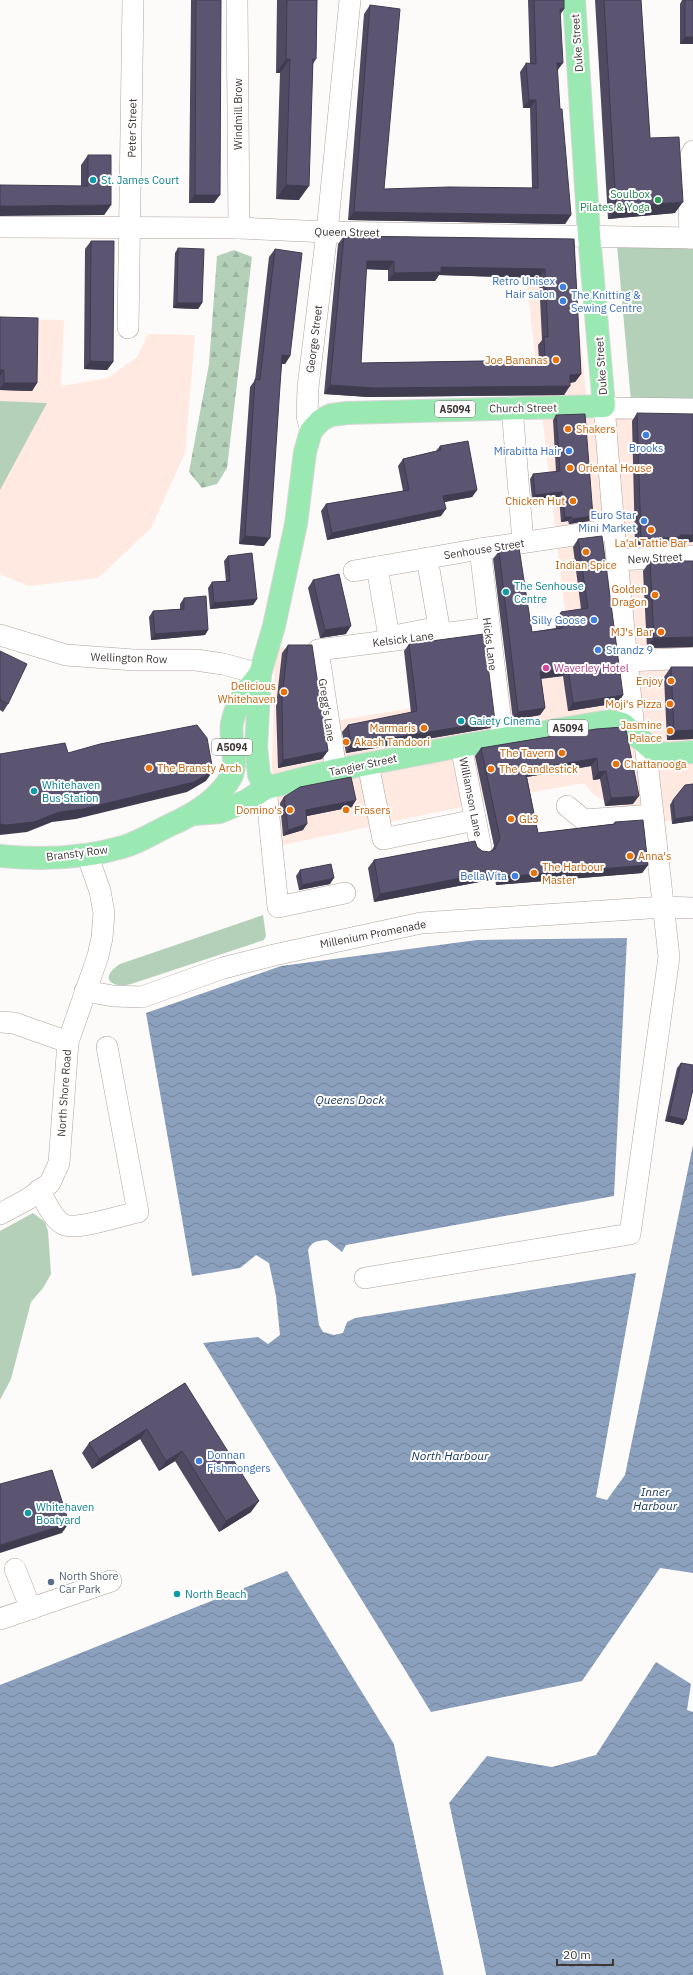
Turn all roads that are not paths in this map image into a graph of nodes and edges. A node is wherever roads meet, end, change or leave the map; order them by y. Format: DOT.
graph roads {
  1 [pos="134,0"];
  2 [pos="237,0"];
  3 [pos="350,0"];
  4 [pos="574,0"];
  5 [pos="693,151"];
  6 [pos="0,227"];
  7 [pos="131,228"];
  8 [pos="239,228"];
  9 [pos="327,232"];
  10 [pos="589,235"];
  11 [pos="691,238"];
  12 [pos="128,328"];
  13 [pos="604,406"];
  14 [pos="512,407"];
  15 [pos="693,409"];
  16 [pos="311,431"];
  17 [pos="614,529"];
  18 [pos="523,542"];
  19 [pos="480,549"];
  20 [pos="693,556"];
  21 [pos="426,558"];
  22 [pos="617,560"];
  23 [pos="377,567"];
  24 [pos="354,571"];
  25 [pos="488,628"];
  26 [pos="0,635"];
  27 [pos="318,650"];
  28 [pos="693,658"];
  29 [pos="627,661"];
  30 [pos="260,674"];
  31 [pos="640,737"];
  32 [pos="503,740"];
  33 [pos="461,746"];
  34 [pos="693,752"];
  35 [pos="368,764"];
  36 [pos="336,770"];
  37 [pos="232,776"];
  38 [pos="266,788"];
  39 [pos="567,806"];
  40 [pos="195,814"];
  41 [pos="653,815"];
  42 [pos="475,820"];
  43 [pos="481,848"];
  44 [pos="87,854"];
  45 [pos="0,856"];
  46 [pos="345,893"];
  47 [pos="664,907"];
  48 [pos="693,908"];
  49 [pos="85,991"];
  50 [pos="0,1022"];
  51 [pos="68,1042"];
  52 [pos="107,1047"];
  53 [pos="39,1190"];
  54 [pos="0,1214"];
  55 [pos="365,1278"];
  56 [pos="15,1568"];
  57 [pos="111,1581"];
  58 [pos="31,1609"];
  59 [pos="0,1619"];
  1 -- 7 [label="street, Peter Street"];
  2 -- 8 [label="street, Windmill Brow"];
  3 -- 9 [label="street, George Street"];
  4 -- 10 [label="main road, Duke Street"];
  5 -- 11 [label="street"];
  6 -- 7 [label="street, Queen Street"];
  7 -- 8 [label="street, Queen Street"];
  7 -- 12 [label="street, Peter Street"];
  8 -- 9 [label="street, Queen Street"];
  9 -- 10 [label="street, Queen Street"];
  9 -- 16 [label="street, George Street"];
  10 -- 11 [label="street, Queen Street"];
  10 -- 13 [label="main road, Duke Street"];
  13 -- 14 [label="main road, Church Street / A5094"];
  13 -- 15 [label="street, Church Street"];
  13 -- 17 [label="street, Duke Street"];
  14 -- 16 [label="main road, Church Street / A5094"];
  14 -- 18 [label="street"];
  16 -- 30 [label="main road, George Street / A5094"];
  17 -- 18 [label="street, Senhouse Street"];
  17 -- 22 [label="street, Duke Street"];
  18 -- 19 [label="street, Senhouse Street"];
  19 -- 21 [label="street, Senhouse Street"];
  19 -- 25 [label="street, Hicks Lane"];
  20 -- 22 [label="street, New Street"];
  21 -- 23 [label="street, Senhouse Street"];
  21 -- 23 [label="street"];
  22 -- 29 [label="street, Duke Street"];
  23 -- 24 [label="street, Senhouse Street"];
  25 -- 27 [label="street, Kelsick Lane"];
  25 -- 32 [label="street, Hicks Lane"];
  26 -- 30 [label="street, Wellington Row"];
  27 -- 36 [label="street, Gregg's Lane"];
  28 -- 29 [label="street"];
  29 -- 31 [label="street, Duke Street"];
  30 -- 37 [label="main road, George Street / A5094"];
  30 -- 38 [label="main road, George Street / A5094"];
  31 -- 32 [label="main road, A5094"];
  31 -- 34 [label="main road, A5094"];
  31 -- 41 [label="street, Duke Street"];
  32 -- 33 [label="main road, A5094"];
  33 -- 35 [label="main road, Tangier Street / A5094"];
  33 -- 42 [label="street, Williamson Lane"];
  35 -- 36 [label="main road, Tangier Street / A5094"];
  35 -- 42 [label="street"];
  36 -- 38 [label="main road, Tangier Street / A5094"];
  37 -- 38 [label="main road, Tangier Street / A5094"];
  37 -- 40 [label="main road, A5094"];
  38 -- 40 [label="main road, Tangier Street / A5094"];
  38 -- 46 [label="street"];
  39 -- 41 [label="street"];
  40 -- 44 [label="main road, Bransty Row / A5094"];
  41 -- 47 [label="street, Duke Street"];
  42 -- 43 [label="street, Williamson Lane"];
  44 -- 45 [label="main road, Bransty Row / A5094"];
  44 -- 49 [label="street, North Shore Road"];
  47 -- 48 [label="street, Millenium Promenade"];
  47 -- 49 [label="street, Millenium Promenade"];
  47 -- 55 [label="street, Duke Street"];
  49 -- 51 [label="street, North Shore Road"];
  50 -- 51 [label="street"];
  51 -- 53 [label="street, North Shore Road"];
  52 -- 53 [label="street"];
  53 -- 54 [label="street, North Shore Road"];
  56 -- 58 [label="street"];
  57 -- 58 [label="street"];
  58 -- 59 [label="street"];
}
